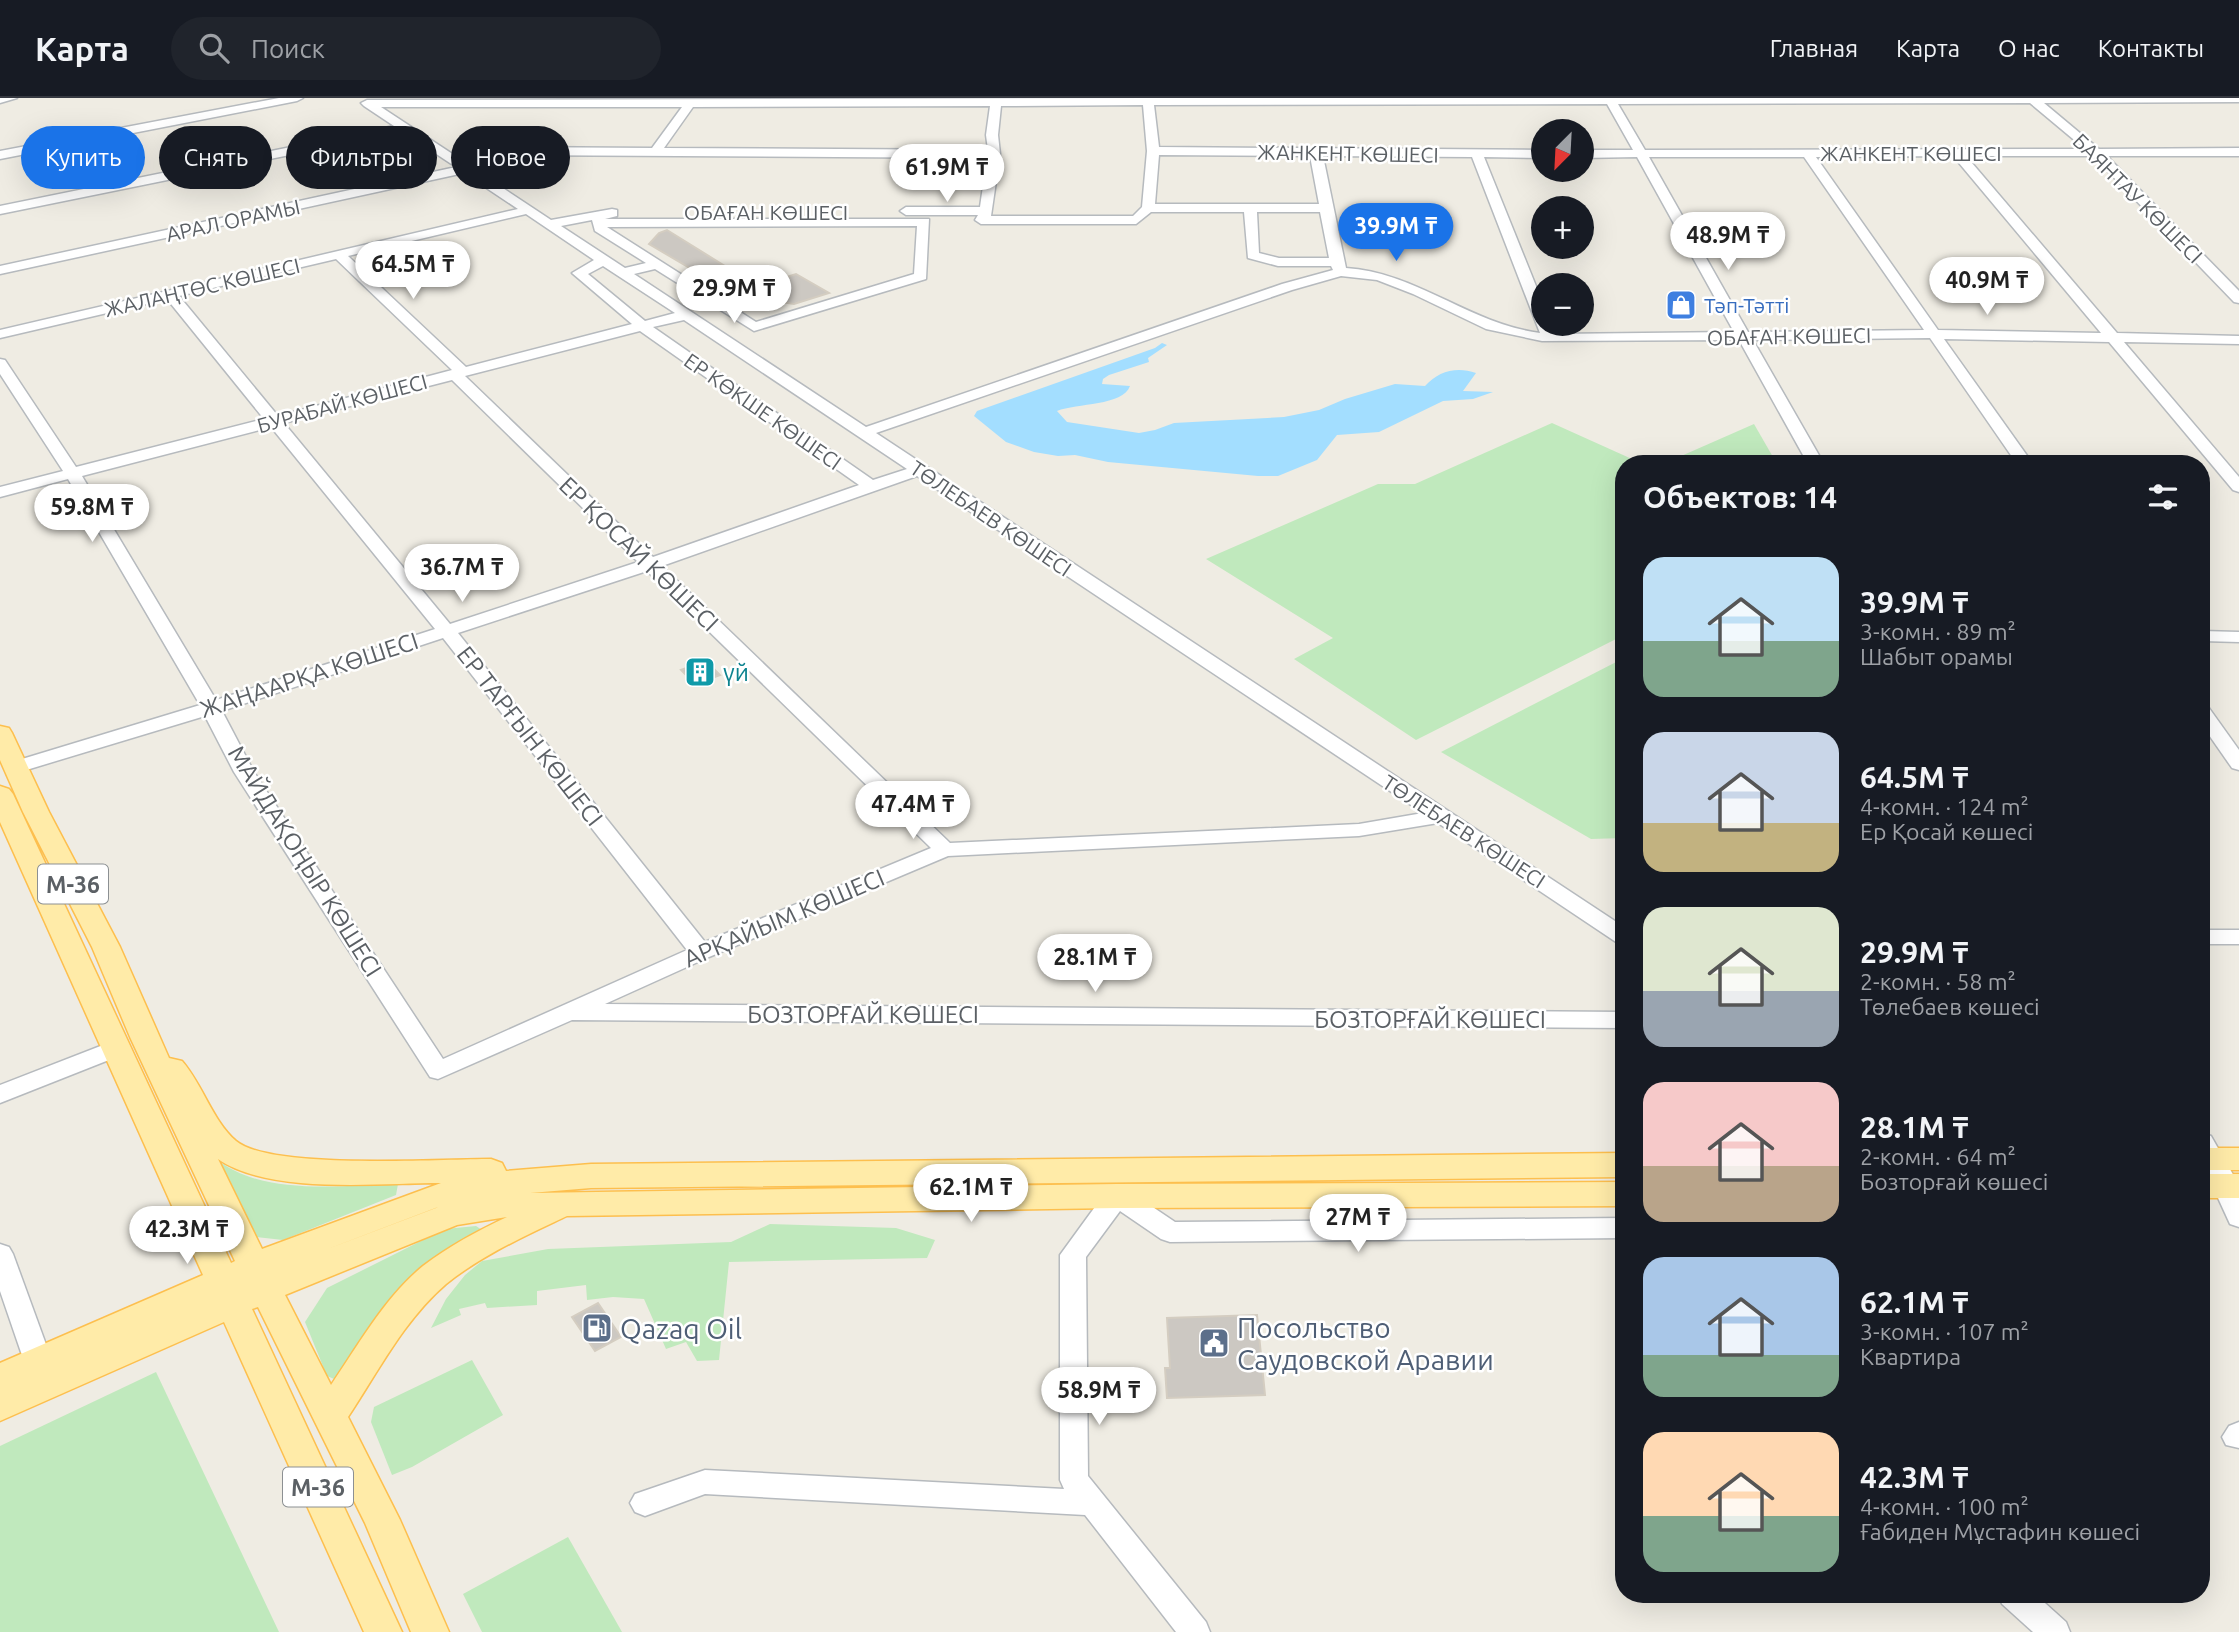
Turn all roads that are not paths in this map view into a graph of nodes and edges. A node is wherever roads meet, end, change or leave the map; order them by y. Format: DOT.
graph roads {
  1 [pos="11,98"];
  2 [pos="297,98"];
  3 [pos="1168,99"];
  4 [pos="1253,99"];
  5 [pos="1610,99"];
  6 [pos="2036,99"];
  7 [pos="2239,99"];
  8 [pos="0,100"];
  9 [pos="1004,100"];
  10 [pos="1148,100"];
  11 [pos="364,101"];
  12 [pos="684,101"];
  13 [pos="401,126"];
  14 [pos="437,150"];
  15 [pos="1153,151"];
  16 [pos="286,152"];
  17 [pos="570,152"];
  18 [pos="655,152"];
  19 [pos="2096,152"];
  20 [pos="2238,152"];
  21 [pos="1316,153"];
  22 [pos="995,154"];
  23 [pos="1531,154"];
  24 [pos="1594,154"];
  25 [pos="1642,154"];
  26 [pos="1808,154"];
  27 [pos="1958,154"];
  28 [pos="0,155"];
  29 [pos="1477,155"];
  30 [pos="451,160"];
  31 [pos="451,172"];
  32 [pos="496,189"];
  33 [pos="1149,208"];
  34 [pos="1326,208"];
  35 [pos="1250,209"];
  36 [pos="0,210"];
  37 [pos="528,210"];
  38 [pos="984,216"];
  39 [pos="846,217"];
  40 [pos="598,218"];
  41 [pos="924,222"];
  42 [pos="548,224"];
  43 [pos="339,255"];
  44 [pos="603,260"];
  45 [pos="657,264"];
  46 [pos="1339,267"];
  47 [pos="0,270"];
  48 [pos="622,273"];
  49 [pos="170,294"];
  50 [pos="2239,299"];
  51 [pos="713,300"];
  52 [pos="682,312"];
  53 [pos="642,326"];
  54 [pos="0,334"];
  55 [pos="1933,334"];
  56 [pos="1745,337"];
  57 [pos="2113,337"];
  58 [pos="1549,338"];
  59 [pos="2239,340"];
  60 [pos="0,363"];
  61 [pos="458,373"];
  62 [pos="275,421"];
  63 [pos="865,432"];
  64 [pos="1811,455"];
  65 [pos="2019,455"];
  66 [pos="918,470"];
  67 [pos="72,473"];
  68 [pos="870,486"];
  69 [pos="2239,487"];
  70 [pos="0,492"];
  71 [pos="650,564"];
  72 [pos="446,630"];
  73 [pos="2210,636"];
  74 [pos="2239,637"];
  75 [pos="211,708"];
  76 [pos="2210,723"];
  77 [pos="0,733"];
  78 [pos="2239,764"];
  79 [pos="16,767"];
  80 [pos="0,793"];
  81 [pos="1441,816"];
  82 [pos="16,818"];
  83 [pos="945,850"];
  84 [pos="1615,931"];
  85 [pos="2210,937"];
  86 [pos="2239,937"];
  87 [pos="701,952"];
  88 [pos="565,1012"];
  89 [pos="1615,1020"];
  90 [pos="130,1042"];
  91 [pos="438,1071"];
  92 [pos="0,1094"];
  93 [pos="1615,1164"];
  94 [pos="2217,1168"];
  95 [pos="591,1176"];
  96 [pos="1615,1194"];
  97 [pos="1117,1196"];
  98 [pos="568,1202"];
  99 [pos="2239,1217"];
  100 [pos="1615,1228"];
  101 [pos="0,1254"];
  102 [pos="244,1284"];
  103 [pos="38,1361"];
  104 [pos="0,1378"];
  105 [pos="0,1406"];
  106 [pos="329,1416"];
  107 [pos="645,1503"];
  108 [pos="1092,1503"];
  109 [pos="2023,1603"];
  110 [pos="383,1632"];
  111 [pos="430,1632"];
  112 [pos="1195,1632"];
  113 [pos="2055,1632"];
  1 -- 8 [label="street"];
  2 -- 28 [label="street"];
  3 -- 4 [label="street"];
  3 -- 10 [label="street"];
  4 -- 5 [label="street"];
  5 -- 6 [label="street"];
  5 -- 25 [label="street"];
  6 -- 7 [label="street"];
  6 -- 19 [label="street, БАЯНТАУ КӨШЕСІ"];
  9 -- 10 [label="street"];
  9 -- 12 [label="street"];
  9 -- 22 [label="street"];
  10 -- 15 [label="street"];
  11 -- 12 [label="street"];
  11 -- 13 [label="street, ТӨЛЕБАЕВ КӨШЕСІ"];
  12 -- 18 [label="street"];
  14 -- 30 [label="street, ТӨЛЕБАЕВ КӨШЕСІ"];
  15 -- 21 [label="street, ЖАНКЕНТ КӨШЕСІ"];
  15 -- 33 [label="street"];
  16 -- 36 [label="street"];
  17 -- 18 [label="street"];
  18 -- 22 [label="street"];
  19 -- 20 [label="street, ЖАНКЕНТ КӨШЕСІ"];
  19 -- 27 [label="street, ЖАНКЕНТ КӨШЕСІ"];
  19 -- 50 [label="street, БАЯНТАУ КӨШЕСІ"];
  21 -- 29 [label="street, ЖАНКЕНТ КӨШЕСІ"];
  21 -- 34 [label="street"];
  22 -- 38 [label="street"];
  23 -- 29 [label="street, ЖАНКЕНТ КӨШЕСІ"];
  24 -- 25 [label="street, ЖАНКЕНТ КӨШЕСІ"];
  25 -- 26 [label="street, ЖАНКЕНТ КӨШЕСІ"];
  25 -- 56 [label="street"];
  26 -- 27 [label="street, ЖАНКЕНТ КӨШЕСІ"];
  26 -- 55 [label="street"];
  27 -- 57 [label="street"];
  29 -- 58 [label="street"];
  31 -- 47 [label="street, АРАЛ ОРАМЫ"];
  32 -- 37 [label="street, ТӨЛЕБАЕВ КӨШЕСІ"];
  33 -- 35 [label="street"];
  33 -- 38 [label="street"];
  34 -- 35 [label="street"];
  34 -- 46 [label="street"];
  35 -- 46 [label="street, ОБАҒАН КӨШЕСІ"];
  37 -- 42 [label="street, ТӨЛЕБАЕВ КӨШЕСІ"];
  37 -- 43 [label="street, ЖАЛАҢТӨС КӨШЕСІ"];
  38 -- 39 [label="street, ОБАҒАН КӨШЕСІ"];
  38 -- 41 [label="street"];
  39 -- 40 [label="street"];
  39 -- 41 [label="street"];
  40 -- 42 [label="street"];
  40 -- 45 [label="street"];
  41 -- 51 [label="street"];
  42 -- 44 [label="street, ТӨЛЕБАЕВ КӨШЕСІ"];
  43 -- 49 [label="street, ЖАЛАҢТӨС КӨШЕСІ"];
  43 -- 61 [label="street, ЕР ҚОСАЙ КӨШЕСІ"];
  44 -- 48 [label="street, ТӨЛЕБАЕВ КӨШЕСІ"];
  44 -- 53 [label="street, ЕР КӨКШЕ КӨШЕСІ"];
  45 -- 48 [label="street"];
  45 -- 51 [label="street"];
  46 -- 58 [label="street, ОБАҒАН КӨШЕСІ"];
  46 -- 63 [label="street"];
  48 -- 52 [label="street, ТӨЛЕБАЕВ КӨШЕСІ"];
  49 -- 54 [label="street, ЖАЛАҢТӨС КӨШЕСІ"];
  49 -- 62 [label="street, ЕР ТАРҒЫН КӨШЕСІ"];
  51 -- 52 [label="street, БУРАБАЙ КӨШЕСІ"];
  52 -- 53 [label="street, БУРАБАЙ КӨШЕСІ"];
  52 -- 63 [label="street, ТӨЛЕБАЕВ КӨШЕСІ"];
  53 -- 61 [label="street, БУРАБАЙ КӨШЕСІ"];
  53 -- 68 [label="street, ЕР КӨКШЕ КӨШЕСІ"];
  55 -- 56 [label="street, ОБАҒАН КӨШЕСІ"];
  55 -- 57 [label="street, ОБАҒАН КӨШЕСІ"];
  55 -- 65 [label="street"];
  56 -- 58 [label="street, ОБАҒАН КӨШЕСІ"];
  56 -- 64 [label="street"];
  57 -- 59 [label="street, ОБАҒАН КӨШЕСІ"];
  57 -- 69 [label="street"];
  60 -- 67 [label="street, МАЙДАҚОҢЫР КӨШЕСІ"];
  61 -- 62 [label="street, БУРАБАЙ КӨШЕСІ"];
  61 -- 71 [label="street, ЕР ҚОСАЙ КӨШЕСІ"];
  62 -- 67 [label="street, БУРАБАЙ КӨШЕСІ"];
  62 -- 72 [label="street, ЕР ТАРҒЫН КӨШЕСІ"];
  63 -- 66 [label="street, ТӨЛЕБАЕВ КӨШЕСІ"];
  66 -- 68 [label="street, ЖАҢААРҚА КӨШЕСІ"];
  66 -- 81 [label="street, ТӨЛЕБАЕВ КӨШЕСІ"];
  67 -- 70 [label="street, БУРАБАЙ КӨШЕСІ"];
  67 -- 75 [label="street, МАЙДАҚОҢЫР КӨШЕСІ"];
  68 -- 71 [label="street, ЖАҢААРҚА КӨШЕСІ"];
  71 -- 72 [label="street, ЖАҢААРҚА КӨШЕСІ"];
  71 -- 83 [label="street, ЕР ҚОСАЙ КӨШЕСІ"];
  72 -- 75 [label="street, ЖАҢААРҚА КӨШЕСІ"];
  72 -- 87 [label="street, ЕР ТАРҒЫН КӨШЕСІ"];
  73 -- 74 [label="street"];
  75 -- 79 [label="street, ЖАҢААРҚА КӨШЕСІ"];
  75 -- 91 [label="street, МАЙДАҚОҢЫР КӨШЕСІ"];
  76 -- 78 [label="street"];
  77 -- 79 [label="main road, M-36"];
  79 -- 82 [label="main road, M-36"];
  80 -- 82 [label="main road, M-36"];
  81 -- 83 [label="street, АРҚАЙЫМ КӨШЕСІ"];
  81 -- 84 [label="street, ТӨЛЕБАЕВ КӨШЕСІ"];
  82 -- 90 [label="main road, M-36"];
  83 -- 87 [label="street, АРҚАЙЫМ КӨШЕСІ"];
  85 -- 86 [label="street"];
  87 -- 88 [label="street, АРҚАЙЫМ КӨШЕСІ"];
  88 -- 89 [label="street, БОЗТОРҒАЙ КӨШЕСІ"];
  88 -- 91 [label="street, АРҚАЙЫМ КӨШЕСІ"];
  90 -- 92 [label="street"];
  90 -- 95 [label="main road"];
  90 -- 102 [label="main road, M-36"];
  93 -- 95 [label="main road"];
  94 -- 99 [label="street"];
  95 -- 102 [label="main road"];
  96 -- 97 [label="main road"];
  97 -- 98 [label="main road"];
  97 -- 100 [label="street"];
  97 -- 108 [label="street"];
  98 -- 102 [label="main road"];
  98 -- 106 [label="main road"];
  101 -- 103 [label="street"];
  102 -- 103 [label="main road"];
  102 -- 105 [label="main road"];
  102 -- 106 [label="main road, M-36"];
  102 -- 110 [label="main road, M-36"];
  103 -- 104 [label="main road"];
  106 -- 111 [label="main road, M-36"];
  107 -- 108 [label="street"];
  108 -- 112 [label="street"];
  109 -- 113 [label="street"];
}
